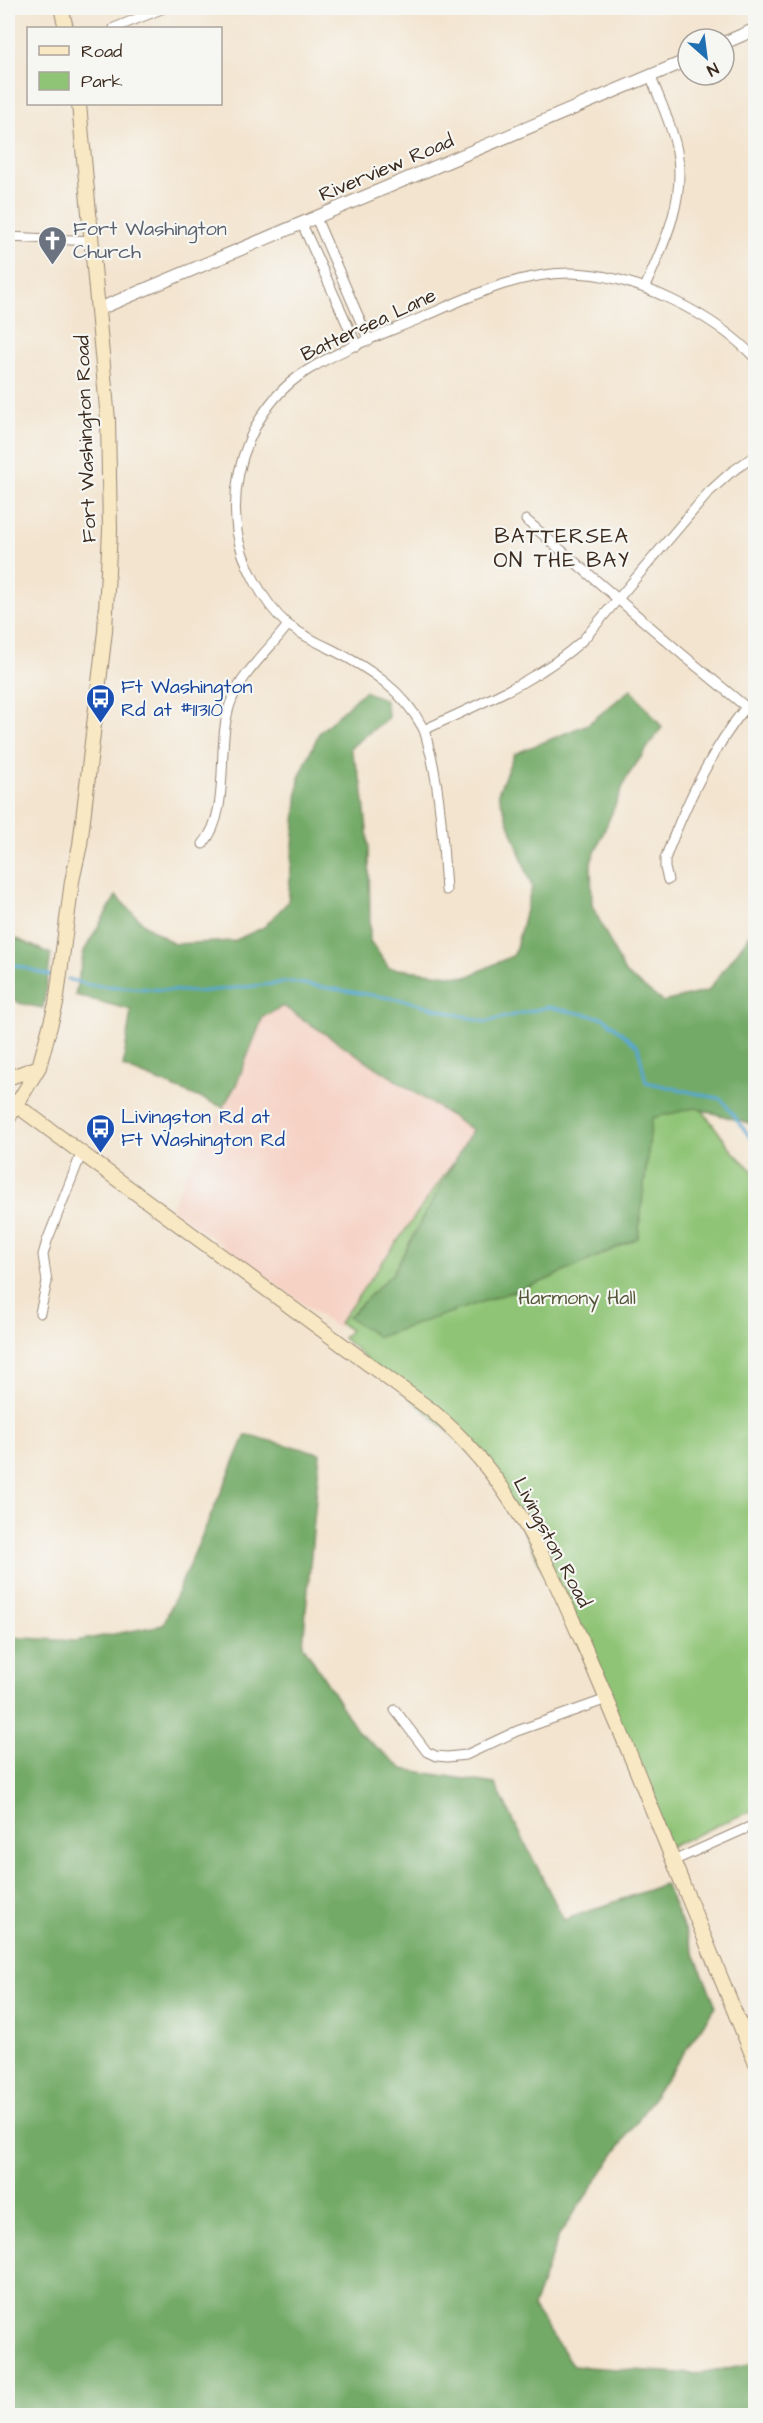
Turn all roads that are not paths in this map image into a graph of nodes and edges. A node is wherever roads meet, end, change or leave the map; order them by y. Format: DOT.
graph roads {
  1 [pos="61,8"];
  2 [pos="164,8"];
  3 [pos="66,27"];
  4 [pos="116,27"];
  5 [pos="756,29"];
  6 [pos="736,38"];
  7 [pos="676,66"];
  8 [pos="651,77"];
  9 [pos="79,105"];
  10 [pos="316,218"];
  11 [pos="302,224"];
  12 [pos="8,237"];
  13 [pos="93,240"];
  14 [pos="645,287"];
  15 [pos="99,309"];
  16 [pos="369,340"];
  17 [pos="357,346"];
  18 [pos="756,359"];
  19 [pos="756,455"];
  20 [pos="526,520"];
  21 [pos="617,599"];
  22 [pos="288,625"];
  23 [pos="751,709"];
  24 [pos="424,730"];
  25 [pos="203,843"];
  26 [pos="668,880"];
  27 [pos="446,890"];
  28 [pos="39,1067"];
  29 [pos="8,1078"];
  30 [pos="12,1102"];
  31 [pos="8,1119"];
  32 [pos="82,1152"];
  33 [pos="40,1313"];
  34 [pos="607,1699"];
  35 [pos="395,1710"];
  36 [pos="756,1824"];
  37 [pos="673,1861"];
  38 [pos="756,2064"];
  1 -- 3 [label="main road"];
  2 -- 4 [label="street"];
  5 -- 6 [label="street"];
  7 -- 8 [label="street, Riverview Road"];
  8 -- 10 [label="street, Riverview Road"];
  8 -- 14 [label="street"];
  9 -- 13 [label="main road, Fort Washington Road"];
  10 -- 11 [label="street, Riverview Road"];
  10 -- 16 [label="street"];
  11 -- 15 [label="street, Riverview Road"];
  11 -- 17 [label="street"];
  12 -- 13 [label="street"];
  13 -- 15 [label="main road, Fort Washington Road"];
  14 -- 16 [label="street, Battersea Lane"];
  14 -- 18 [label="street, Battersea Lane"];
  15 -- 28 [label="main road, Fort Washington Road"];
  16 -- 17 [label="street, Battersea Lane"];
  17 -- 22 [label="street, Battersea Lane"];
  19 -- 21 [label="street"];
  20 -- 21 [label="street"];
  21 -- 23 [label="street"];
  21 -- 24 [label="street"];
  22 -- 24 [label="street, Battersea Lane"];
  22 -- 25 [label="street"];
  23 -- 26 [label="street"];
  24 -- 27 [label="street, Battersea Lane"];
  28 -- 29 [label="main road"];
  28 -- 30 [label="main road, Fort Washington Road"];
  30 -- 31 [label="main road, Fort Washington Road"];
  30 -- 32 [label="main road, Livingston Road"];
  32 -- 33 [label="street"];
  32 -- 34 [label="main road, Livingston Road"];
  34 -- 35 [label="street"];
  34 -- 37 [label="main road, Livingston Road"];
  36 -- 37 [label="street"];
  37 -- 38 [label="main road, Livingston Road"];
}
